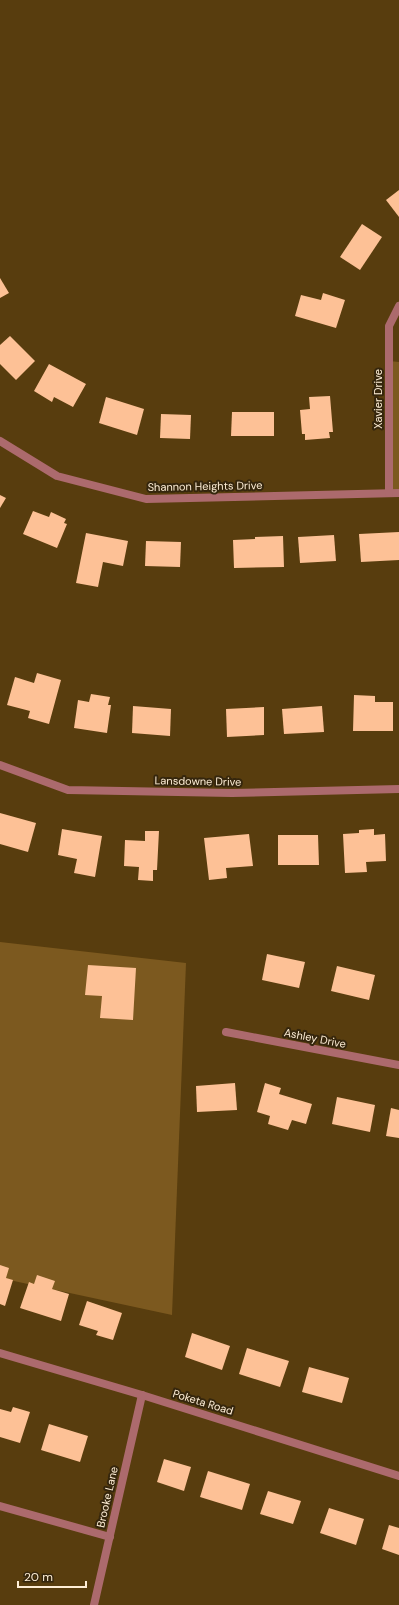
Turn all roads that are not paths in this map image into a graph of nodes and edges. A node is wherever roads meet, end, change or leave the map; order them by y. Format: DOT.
graph roads {
  1 [pos="399,306"];
  2 [pos="0,441"];
  3 [pos="399,493"];
  4 [pos="389,494"];
  5 [pos="0,765"];
  6 [pos="399,789"];
  7 [pos="226,1032"];
  8 [pos="399,1065"];
  9 [pos="0,1353"];
  10 [pos="142,1394"];
  11 [pos="399,1476"];
  12 [pos="0,1506"];
  13 [pos="110,1537"];
  14 [pos="94,1605"];
  1 -- 4 [label="street, Xavier Drive"];
  2 -- 4 [label="street, Shannon Heights Drive"];
  3 -- 4 [label="street, Shannon Heights Drive"];
  5 -- 6 [label="street, Lansdowne Drive"];
  7 -- 8 [label="street, Ashley Drive"];
  9 -- 10 [label="street, Poketa Road"];
  10 -- 11 [label="street, Poketa Road"];
  10 -- 13 [label="street, Brooke Lane"];
  12 -- 13 [label="street"];
  13 -- 14 [label="street, Brooke Lane"];
}
